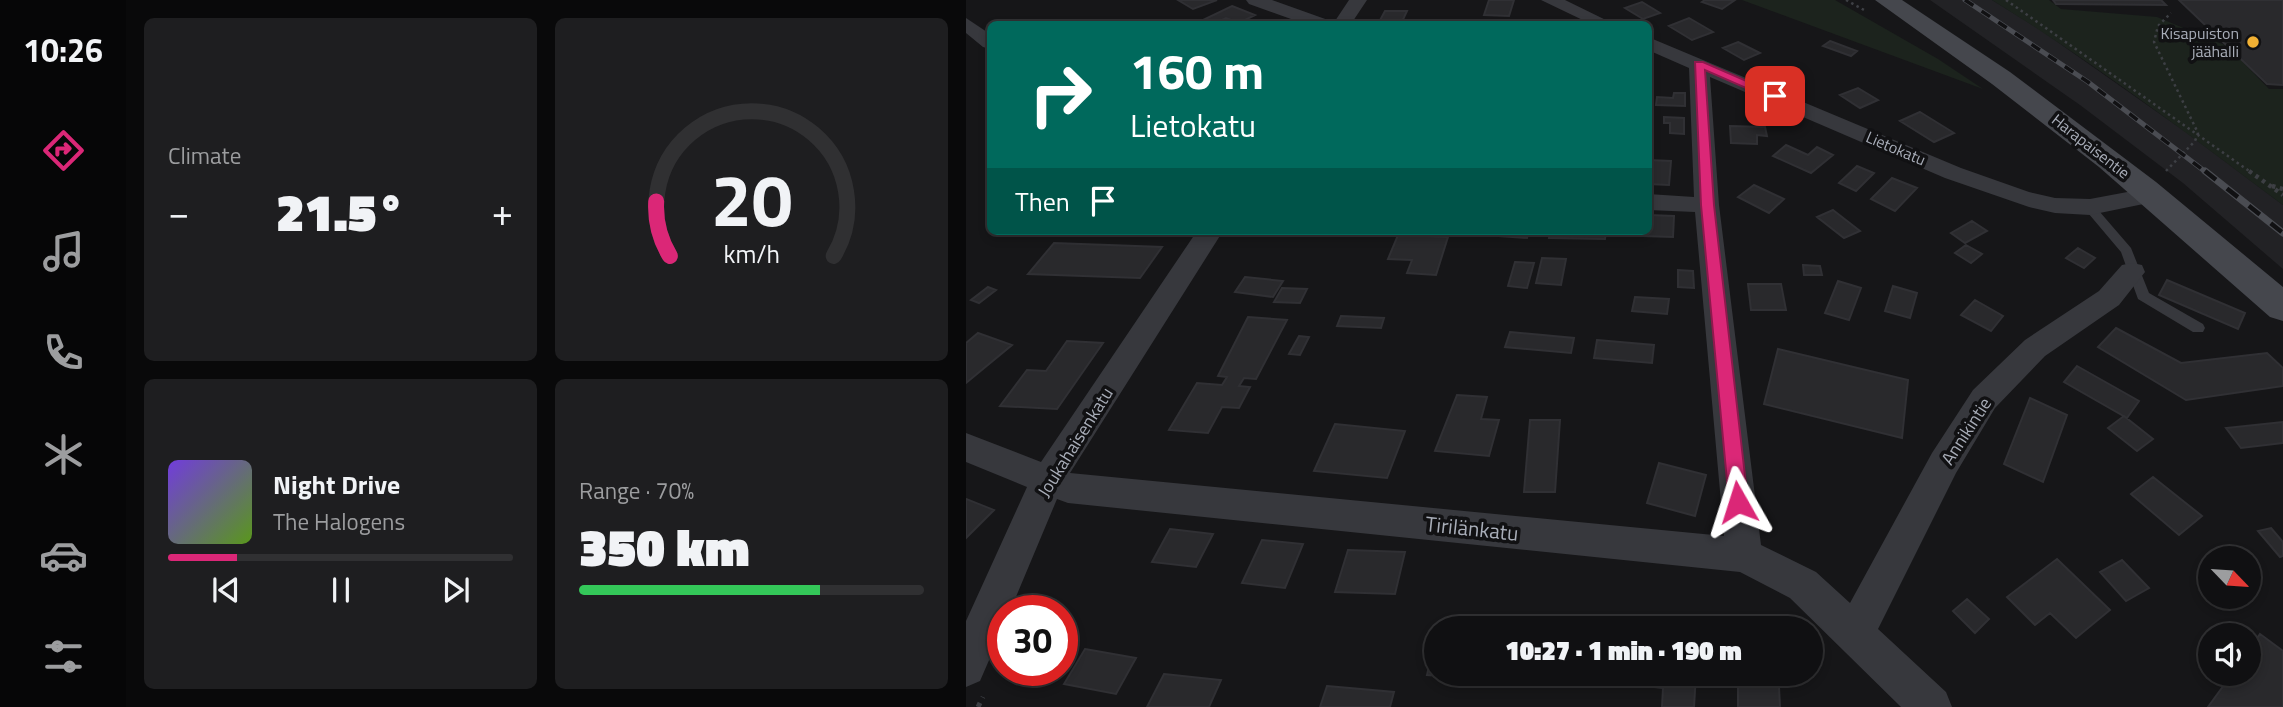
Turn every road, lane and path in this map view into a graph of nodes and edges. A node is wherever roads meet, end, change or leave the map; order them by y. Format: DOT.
graph roads {
  1 [pos="1255,0"];
  2 [pos="1357,0"];
  3 [pos="1550,0"];
  4 [pos="1886,0"];
  5 [pos="2006,0"];
  6 [pos="2171,13"];
  7 [pos="1313,21"];
  8 [pos="1344,21"];
  9 [pos="1598,21"];
  10 [pos="966,24"];
  11 [pos="987,41"];
  12 [pos="1652,45"];
  13 [pos="1699,64"];
  14 [pos="2198,133"];
  15 [pos="2131,176"];
  16 [pos="2283,193"];
  17 [pos="2154,195"];
  18 [pos="1652,202"];
  19 [pos="1707,205"];
  20 [pos="2089,207"];
  21 [pos="1207,235"];
  22 [pos="2132,272"];
  23 [pos="2283,308"];
  24 [pos="2197,328"];
  25 [pos="966,447"];
  26 [pos="1048,479"];
  27 [pos="1744,555"];
  28 [pos="1854,634"];
  29 [pos="966,667"];
  30 [pos="1931,707"];
  1 -- 7 [label="street"];
  2 -- 8 [label="street"];
  3 -- 9 [label="street"];
  4 -- 15 [label="main road, Harapaisentie"];
  5 -- 14 [label="path"];
  6 -- 14 [label="path"];
  10 -- 11 [label="street"];
  12 -- 13 [label="street, Lietokatu"];
  13 -- 19 [label="street"];
  13 -- 20 [label="street, Lietokatu"];
  14 -- 15 [label="path"];
  14 -- 16 [label="path"];
  15 -- 17 [label="main road, Harapaisentie"];
  17 -- 20 [label="street, Lietokatu"];
  17 -- 23 [label="main road, Harapaisentie"];
  18 -- 19 [label="street"];
  19 -- 27 [label="street"];
  20 -- 22 [label="lane"];
  21 -- 26 [label="street, Joukahaisenkatu"];
  22 -- 24 [label="lane"];
  22 -- 28 [label="street, Annikintie"];
  25 -- 26 [label="street, Tirilänkatu"];
  26 -- 27 [label="street, Tirilänkatu"];
  26 -- 29 [label="street, Joukahaisenkatu"];
  27 -- 28 [label="street, Tirilänkatu"];
  28 -- 30 [label="street, Tirilänkatu"];
}
